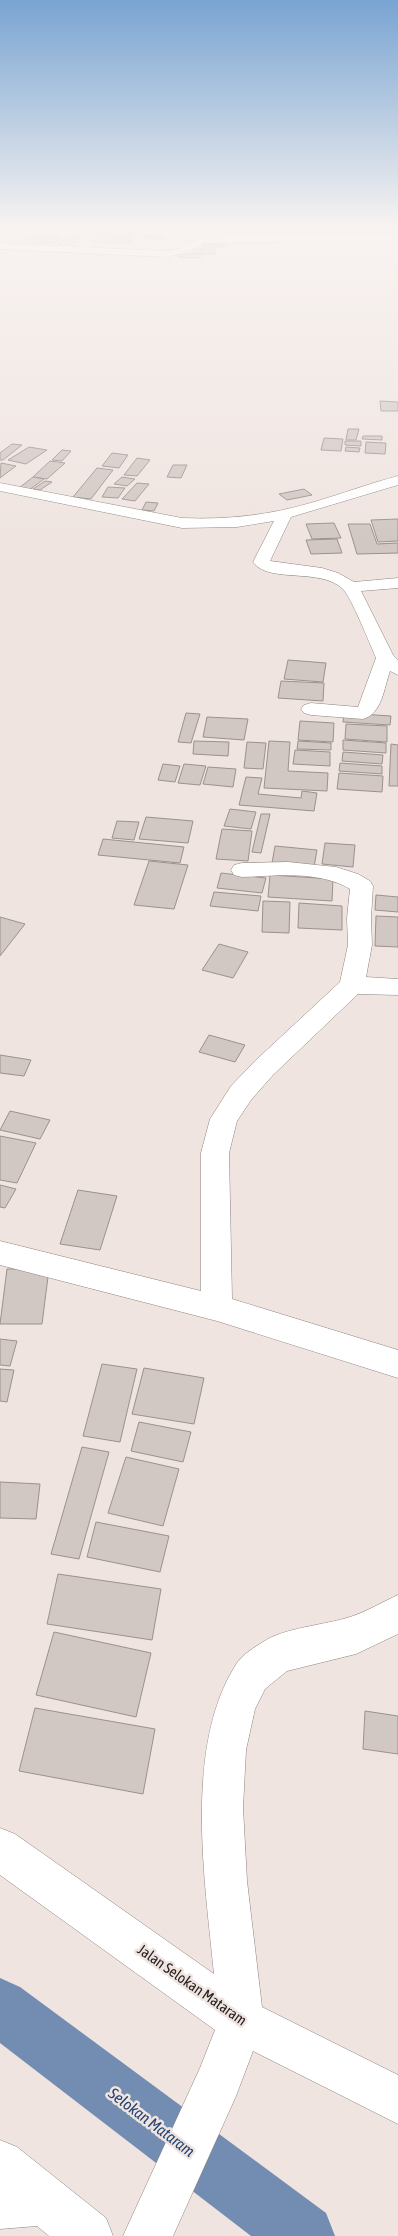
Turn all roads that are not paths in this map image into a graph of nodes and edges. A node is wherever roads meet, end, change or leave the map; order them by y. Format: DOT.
graph roads {
  1 [pos="398,480"];
  2 [pos="0,486"];
  3 [pos="286,513"];
  4 [pos="398,583"];
  5 [pos="351,587"];
  6 [pos="391,663"];
  7 [pos="311,709"];
  8 [pos="242,870"];
  9 [pos="352,985"];
  10 [pos="398,987"];
  11 [pos="0,1253"];
  12 [pos="217,1308"];
  13 [pos="398,1364"];
  14 [pos="398,1614"];
  15 [pos="0,1849"];
  16 [pos="241,2022"];
  17 [pos="398,2100"];
  18 [pos="0,2164"];
  19 [pos="22,2202"];
  20 [pos="152,2228"];
  21 [pos="88,2236"];
  1 -- 3 [label="street"];
  2 -- 3 [label="street"];
  3 -- 5 [label="street"];
  4 -- 5 [label="street"];
  5 -- 6 [label="street"];
  6 -- 7 [label="street"];
  8 -- 9 [label="street"];
  9 -- 10 [label="street"];
  9 -- 12 [label="street"];
  11 -- 12 [label="street"];
  12 -- 13 [label="street"];
  14 -- 16 [label="street"];
  15 -- 16 [label="street, Jalan Selokan Mataram"];
  16 -- 17 [label="street, Jalan Selokan Mataram"];
  16 -- 20 [label="street"];
  18 -- 19 [label="street"];
  19 -- 21 [label="street"];
}
